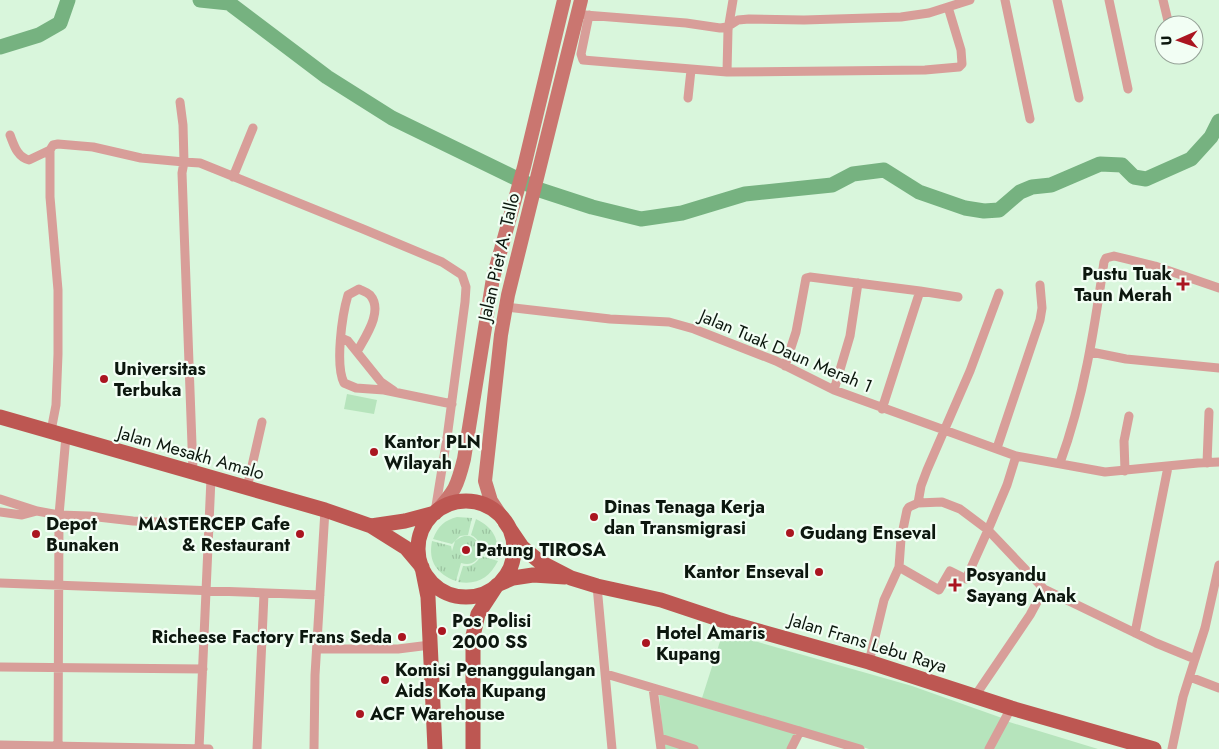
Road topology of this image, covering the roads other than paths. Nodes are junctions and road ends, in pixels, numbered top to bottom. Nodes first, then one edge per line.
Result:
1 (564, 0) edge
2 (580, 0) edge
3 (733, 0) edge
4 (970, 0) edge
5 (1005, 0) edge
6 (1057, 0) edge
7 (1109, 0) edge
8 (1163, 0) edge
9 (948, 7) junction
10 (583, 15) junction
11 (1167, 15) edge
12 (730, 25) junction
13 (691, 70) junction
14 (727, 72) junction
15 (551, 87) junction
16 (1128, 89) dead end
17 (688, 98) dead end
18 (1080, 98) dead end
19 (180, 102) dead end
20 (1030, 120) dead end
21 (253, 128) dead end
22 (10, 135) dead end
23 (50, 150) junction
24 (184, 162) junction
25 (233, 177) junction
26 (858, 283) junction
27 (1040, 285) dead end
28 (1219, 288) edge
29 (920, 291) junction
30 (999, 293) dead end
31 (958, 297) dead end
32 (506, 307) junction
33 (342, 338) junction
34 (357, 352) junction
35 (1091, 352) junction
36 (784, 366) junction
37 (1219, 368) edge
38 (834, 390) junction
39 (396, 392) junction
40 (452, 404) junction
41 (882, 409) junction
42 (1209, 412) dead end
43 (1129, 416) dead end
44 (0, 417) edge
45 (262, 422) dead end
46 (944, 430) junction
47 (51, 431) junction
48 (66, 436) junction
49 (997, 448) junction
50 (1016, 456) junction
51 (1219, 462) edge
52 (1060, 463) junction
53 (1207, 463) junction
54 (1168, 467) junction
55 (1126, 471) junction
56 (193, 472) junction
57 (211, 478) junction
58 (247, 488) junction
59 (0, 499) edge
60 (918, 503) junction
61 (325, 510) junction
62 (37, 511) junction
63 (0, 512) edge
64 (435, 513) junction
65 (59, 515) junction
66 (505, 522) junction
67 (209, 524) junction
68 (371, 526) junction
69 (988, 530) junction
70 (1219, 565) edge
71 (422, 567) junction
72 (898, 567) junction
73 (572, 578) junction
74 (0, 582) edge
75 (58, 585) junction
76 (497, 585) junction
77 (597, 586) junction
78 (1044, 589) junction
79 (205, 592) junction
80 (264, 594) junction
81 (320, 595) junction
82 (1215, 595) edge
83 (1135, 633) junction
84 (430, 645) junction
85 (317, 649) junction
86 (1194, 659) junction
87 (870, 662) junction
88 (58, 666) junction
89 (0, 667) edge
90 (203, 669) junction
91 (606, 674) junction
92 (1190, 677) junction
93 (653, 688) junction
94 (1219, 688) edge
95 (975, 696) junction
96 (1011, 708) junction
97 (800, 731) junction
98 (660, 738) junction
99 (0, 745) edge
100 (58, 748) edge
101 (127, 748) edge
102 (199, 749) edge
103 (209, 749) edge
104 (257, 749) edge
105 (314, 749) edge
106 (435, 749) edge
107 (473, 749) edge
108 (612, 749) edge
109 (661, 749) edge
110 (694, 749) edge
111 (791, 749) edge
112 (860, 749) edge
113 (990, 749) edge
114 (1154, 749) edge
115 (1172, 749) edge

1 - 15 main road, Jalan Piet A. Tallo
2 - 10 main road, Jalan Piet A. Tallo
3 - 12 street
4 - 9 street
5 - 20 street
6 - 18 street
7 - 16 street
8 - 11 street
9 - 12 street
9 - 14 street
10 - 12 street
10 - 13 street
10 - 15 main road, Jalan Piet A. Tallo
12 - 14 street
13 - 14 street
13 - 17 street
15 - 32 main road, Jalan Piet A. Tallo
15 - 64 main road, Jalan Piet A. Tallo
19 - 24 street
21 - 25 street
22 - 23 street
23 - 24 street
23 - 47 street
24 - 25 street
24 - 56 street
25 - 40 street
26 - 29 street
26 - 36 street
26 - 38 street
27 - 49 street
28 - 35 street
29 - 31 street
29 - 41 street
30 - 46 street
32 - 36 street, Jalan Tuak Daun Merah 1
32 - 66 main road, Jalan Piet A. Tallo
33 - 34 street
33 - 34 street
33 - 39 street
34 - 39 street
35 - 37 street
35 - 52 street
36 - 38 street, Jalan Tuak Daun Merah 1
38 - 41 street, Jalan Tuak Daun Merah 1
39 - 40 street
40 - 64 street
41 - 46 street, Jalan Tuak Daun Merah 1
42 - 53 street
43 - 55 street
44 - 47 main road, Jalan Mesakh Amalo
45 - 58 street
46 - 49 street, Jalan Tuak Daun Merah 1
46 - 60 street
47 - 48 main road, Jalan Mesakh Amalo
48 - 56 main road, Jalan Mesakh Amalo
48 - 65 street
49 - 50 street, Jalan Tuak Daun Merah 1
50 - 52 street, Jalan Tuak Daun Merah 1
50 - 69 street
51 - 53 street, Jalan Tuak Daun Merah 1
52 - 55 street, Jalan Tuak Daun Merah 1
53 - 54 street, Jalan Tuak Daun Merah 1
54 - 55 street, Jalan Tuak Daun Merah 1
54 - 83 street
56 - 57 main road, Jalan Mesakh Amalo
57 - 58 main road, Jalan Mesakh Amalo
57 - 67 street
58 - 61 main road, Jalan Mesakh Amalo
59 - 62 street
60 - 69 street
60 - 72 street
61 - 68 main road, Jalan Mesakh Amalo
61 - 81 street
62 - 63 street
62 - 65 street
64 - 66 main road
64 - 68 main road, Jalan Mesakh Amalo
64 - 71 main road
65 - 67 street
65 - 75 street
66 - 73 main road, Jalan Frans Lebu Raya
66 - 76 main road
67 - 79 street
68 - 71 main road, Jalan Mesakh Amalo
69 - 72 street
69 - 78 street
70 - 82 street
71 - 76 main road
71 - 84 main road
72 - 87 street
73 - 76 main road, Jalan Frans Lebu Raya
73 - 77 main road, Jalan Frans Lebu Raya
74 - 75 street
75 - 79 street
75 - 88 street
76 - 107 main road
77 - 87 main road, Jalan Frans Lebu Raya
77 - 91 street
78 - 83 street
78 - 95 street
79 - 80 street
79 - 90 street
80 - 81 street
80 - 104 street
81 - 85 street
82 - 86 street
83 - 86 street
84 - 85 street
84 - 106 main road
85 - 105 street
86 - 92 street
87 - 95 main road, Jalan Frans Lebu Raya
88 - 89 street
88 - 90 street
88 - 100 street
90 - 102 street
91 - 93 street
91 - 108 street
92 - 94 street
92 - 115 street
93 - 97 street
93 - 98 street
95 - 96 main road, Jalan Frans Lebu Raya
96 - 113 street
96 - 114 main road, Jalan Frans Lebu Raya
97 - 111 street
97 - 112 street
98 - 109 street
98 - 110 street
99 - 100 street
100 - 101 street
101 - 102 street
102 - 103 street

